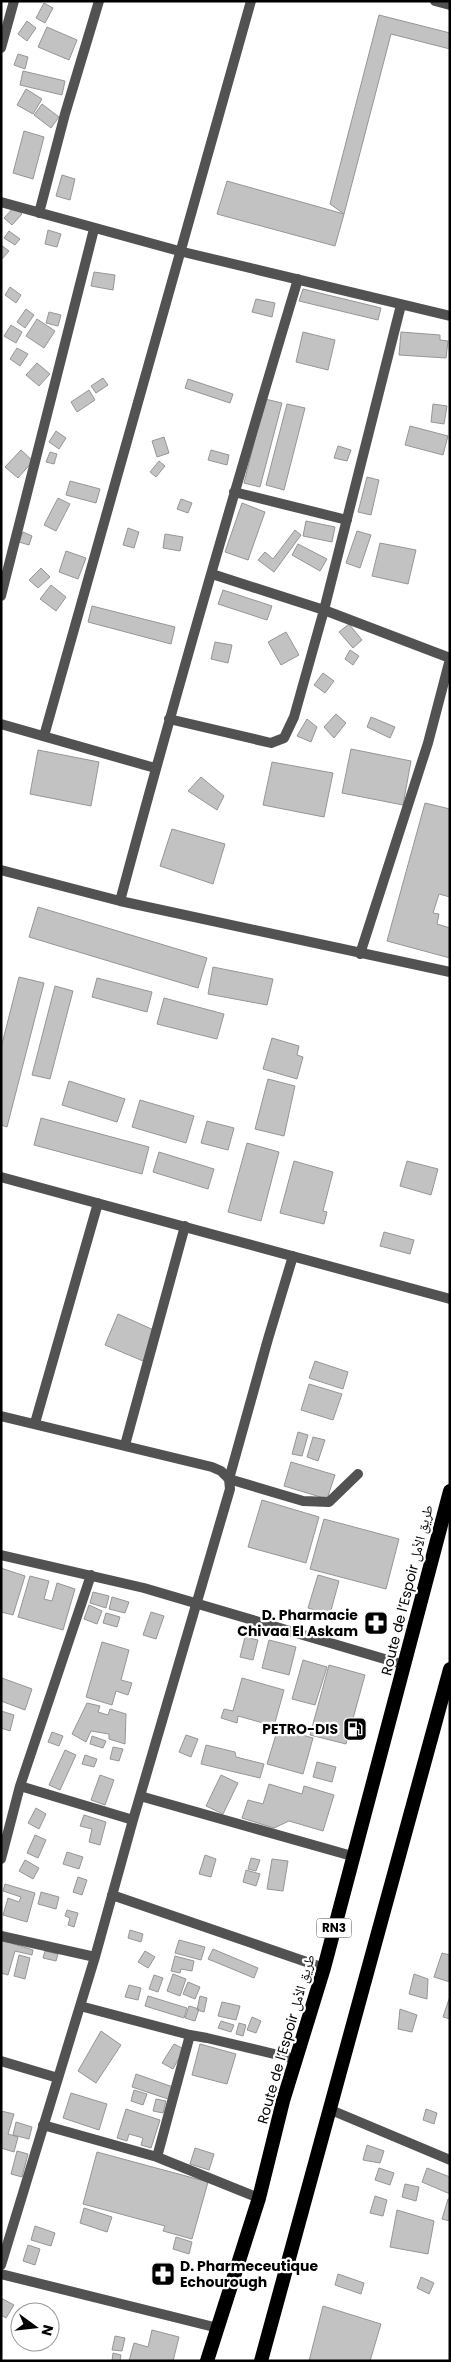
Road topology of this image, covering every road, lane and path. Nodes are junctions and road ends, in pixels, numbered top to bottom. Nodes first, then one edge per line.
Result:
1 (14, 1) edge
2 (99, 1) edge
3 (250, 1) edge
4 (435, 1) edge
5 (450, 5) edge
6 (1, 48) edge
7 (1, 202) edge
8 (39, 213) junction
9 (94, 228) junction
10 (180, 251) junction
11 (298, 279) junction
12 (402, 305) junction
13 (450, 316) edge
14 (234, 492) junction
15 (347, 520) junction
16 (212, 574) junction
17 (1, 596) edge
18 (324, 610) junction
19 (450, 659) edge
20 (169, 719) junction
21 (1, 724) edge
22 (44, 736) junction
23 (155, 768) junction
24 (2, 871) edge
25 (120, 900) junction
26 (360, 954) junction
27 (450, 972) edge
28 (1, 1177) edge
29 (98, 1203) junction
30 (185, 1226) junction
31 (294, 1256) junction
32 (450, 1299) edge
33 (1, 1416) edge
34 (35, 1423) junction
35 (125, 1445) junction
36 (358, 1474) dead end
37 (229, 1479) junction
38 (450, 1491) edge
39 (1, 1555) edge
40 (91, 1575) junction
41 (198, 1602) junction
42 (405, 1665) junction
43 (449, 1676) edge
44 (20, 1786) junction
45 (140, 1796) junction
46 (133, 1820) junction
47 (352, 1856) junction
48 (1, 1859) edge
49 (112, 1894) junction
50 (1, 1936) edge
51 (95, 1957) junction
52 (324, 1968) junction
53 (80, 2006) junction
54 (190, 2035) junction
55 (295, 2059) junction
56 (1, 2061) edge
57 (58, 2078) junction
58 (330, 2110) junction
59 (44, 2125) junction
60 (157, 2157) junction
61 (450, 2160) edge
62 (259, 2198) junction
63 (1, 2265) edge
64 (1, 2274) edge
65 (218, 2328) junction
66 (206, 2361) edge
67 (261, 2361) edge

1 - 6 street
2 - 8 street
3 - 10 street
4 - 5 street
7 - 8 street
8 - 9 street
9 - 10 street
9 - 17 street
10 - 11 street
10 - 22 street
11 - 12 street
11 - 14 street
12 - 13 street
12 - 15 street
14 - 15 street
14 - 16 street
15 - 18 street
16 - 18 street
16 - 20 street
18 - 19 street
18 - 20 street
19 - 26 street
20 - 23 street
21 - 22 street
22 - 23 street
23 - 25 street
24 - 25 street
25 - 26 street
26 - 27 street
28 - 29 street
29 - 30 street
29 - 34 street
30 - 31 street
30 - 35 street
31 - 32 street
31 - 37 street
33 - 34 street
34 - 35 street
35 - 37 street
36 - 37 street
37 - 41 street
38 - 42 highway, Route de l’Espoir طريق الأمل / RN3
39 - 40 street
40 - 41 street
40 - 44 street
41 - 42 street
41 - 45 street
42 - 47 highway, Route de l’Espoir طريق الأمل / RN3
43 - 58 highway
44 - 46 street
44 - 48 street
45 - 46 street
45 - 47 street
46 - 49 street
47 - 52 highway, Route de l’Espoir طريق الأمل / RN3
49 - 51 street
49 - 52 street
50 - 51 street
51 - 53 street
52 - 55 highway, Route de l’Espoir طريق الأمل / RN3
53 - 54 street
53 - 57 street
54 - 55 street
54 - 60 street
55 - 62 highway, Route de l’Espoir طريق الأمل / RN3
56 - 57 street
57 - 59 street
58 - 61 street
58 - 67 highway
59 - 60 street
59 - 63 street
60 - 62 street
62 - 65 highway, Route de l’Espoir طريق الأمل / RN3
64 - 65 street
65 - 66 highway, Route de l’Espoir طريق الأمل / RN3

